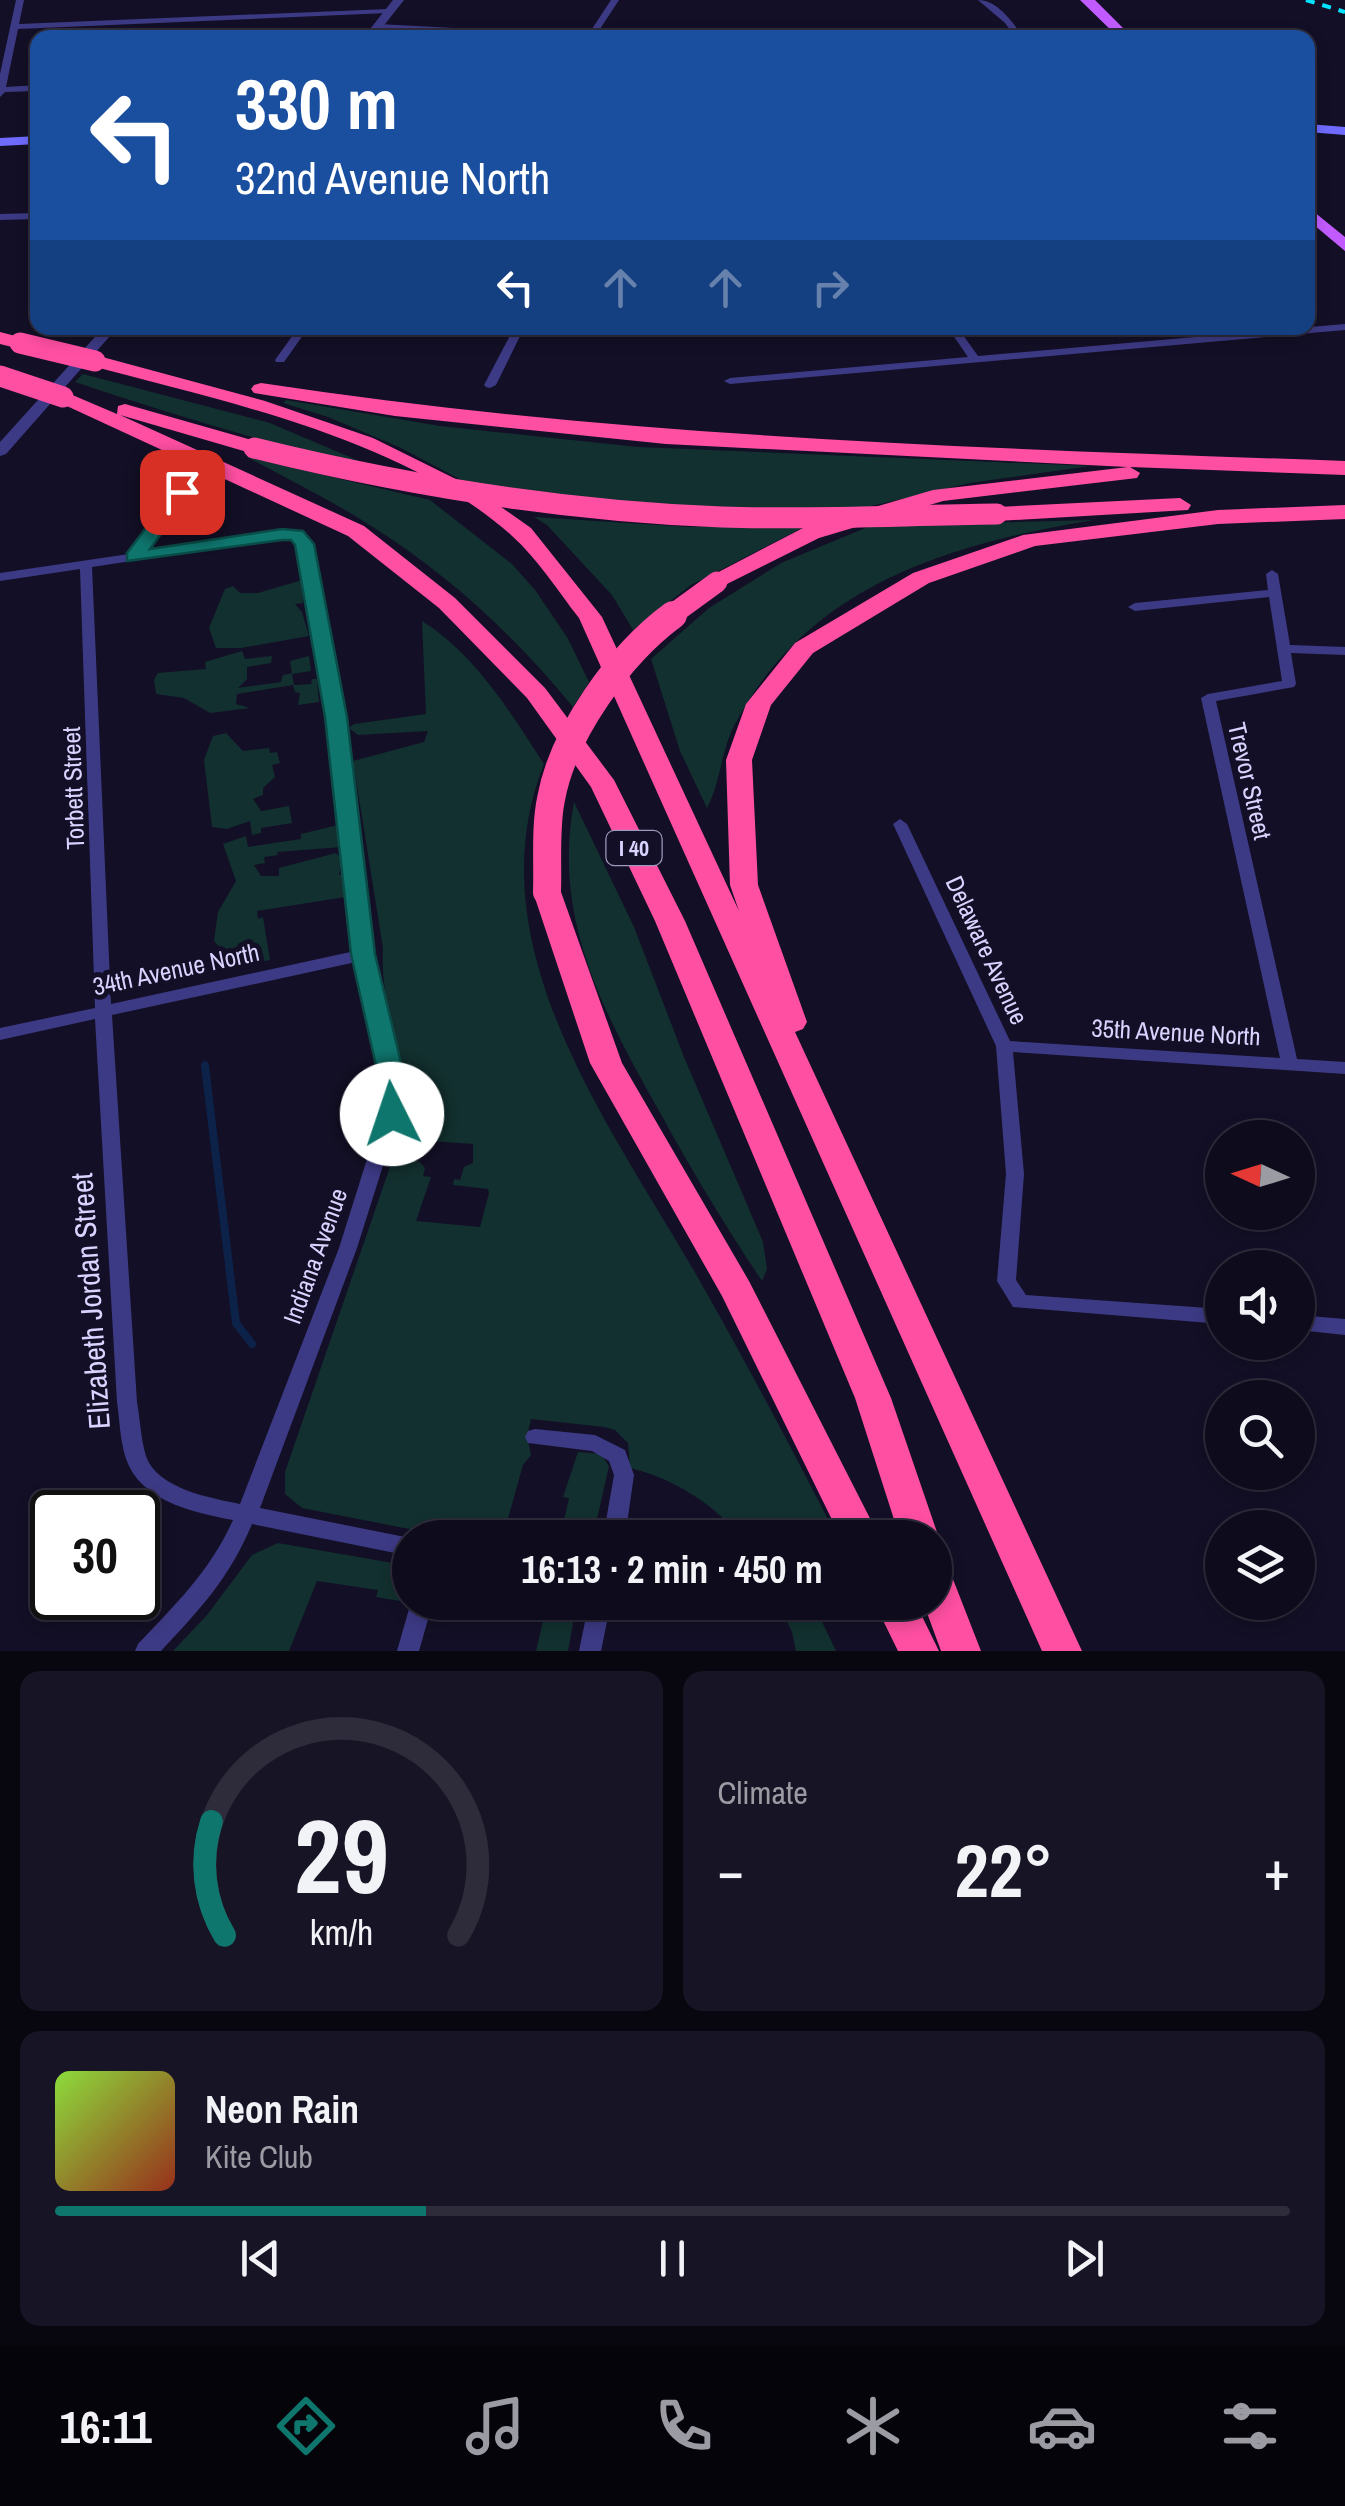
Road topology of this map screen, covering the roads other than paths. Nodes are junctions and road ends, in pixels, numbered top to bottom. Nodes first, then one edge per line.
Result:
1 (20, 0) edge
2 (399, 0) edge
3 (615, 0) edge
4 (982, 0) edge
5 (1087, 0) edge
6 (388, 11) junction
7 (378, 26) junction
8 (16, 27) junction
9 (375, 30) edge
10 (455, 30) edge
11 (595, 30) edge
12 (1014, 30) edge
13 (1119, 30) edge
14 (5, 62) edge
15 (30, 89) edge
16 (0, 91) edge
17 (1315, 129) edge
18 (1345, 131) edge
19 (30, 140) edge
20 (0, 142) edge
21 (30, 216) edge
22 (0, 217) edge
23 (1315, 218) edge
24 (1345, 246) edge
25 (1345, 327) edge
26 (1315, 330) edge
27 (104, 335) edge
28 (299, 335) edge
29 (516, 335) edge
30 (958, 335) edge
31 (1194, 335) edge
32 (1255, 335) edge
33 (10, 340) edge
34 (1198, 340) junction
35 (280, 360) dead end
36 (95, 361) junction
37 (976, 361) junction
38 (0, 376) edge
39 (730, 381) dead end
40 (490, 385) dead end
41 (64, 397) junction
42 (2, 446) edge
43 (1345, 470) edge
44 (182, 492) dead end
45 (1345, 504) edge
46 (1345, 512) edge
47 (134, 557) junction
48 (86, 565) junction
49 (1272, 574) dead end
50 (0, 578) edge
51 (1273, 593) junction
52 (1135, 608) dead end
53 (1286, 649) junction
54 (1345, 651) edge
55 (900, 824) dead end
56 (363, 954) junction
57 (105, 1008) junction
58 (0, 1034) edge
59 (1004, 1046) junction
60 (1290, 1064) junction
61 (1345, 1068) edge
62 (850, 1188) junction
63 (1205, 1317) edge
64 (1315, 1324) edge
65 (1345, 1327) edge
66 (535, 1437) dead end
67 (246, 1514) junction
68 (617, 1520) edge
69 (852, 1520) edge
70 (914, 1520) edge
71 (392, 1542) edge
72 (417, 1620) edge
73 (596, 1620) edge
74 (903, 1620) edge
75 (949, 1620) edge
76 (146, 1651) edge
77 (408, 1651) edge
78 (590, 1651) edge
79 (919, 1651) edge
80 (961, 1651) edge
81 (1062, 1651) edge

1 - 8 street
2 - 6 street
3 - 11 street
4 - 12 street
5 - 13 main road
6 - 7 street
6 - 8 street
7 - 9 street
7 - 10 street
8 - 14 street
14 - 16 street
15 - 16 street
17 - 18 main road
19 - 20 main road
21 - 22 street
23 - 24 main road
25 - 26 street
27 - 42 street
28 - 35 street
29 - 40 street
30 - 37 street
31 - 34 street
32 - 34 street
33 - 36 highway, I 40, bridge
34 - 37 street
36 - 43 highway
36 - 62 highway, I 40
37 - 39 street
38 - 41 highway, I 40, bridge
41 - 45 highway, bridge
41 - 70 highway, I 40
43 - 69 highway, bridge
44 - 47 street
46 - 62 highway
47 - 48 street
47 - 56 street, Indiana Avenue
48 - 50 street
48 - 57 street, Torbett Street
49 - 51 street
51 - 52 street
51 - 53 street
53 - 54 street
53 - 60 street, Trevor Street
55 - 59 street, Delaware Avenue
56 - 57 street, 34th Avenue North
56 - 67 street, Indiana Avenue
57 - 58 street, 34th Avenue North
57 - 67 street, Elizabeth Jordan Street
59 - 60 street, 35th Avenue North
59 - 63 street, Delaware Avenue
60 - 61 street, 35th Avenue North
62 - 81 highway, I 40
64 - 65 street
66 - 68 street
67 - 71 street, Elizabeth Jordan Street
67 - 76 street, Indiana Avenue
72 - 77 street
73 - 78 street
74 - 79 highway
75 - 80 highway

